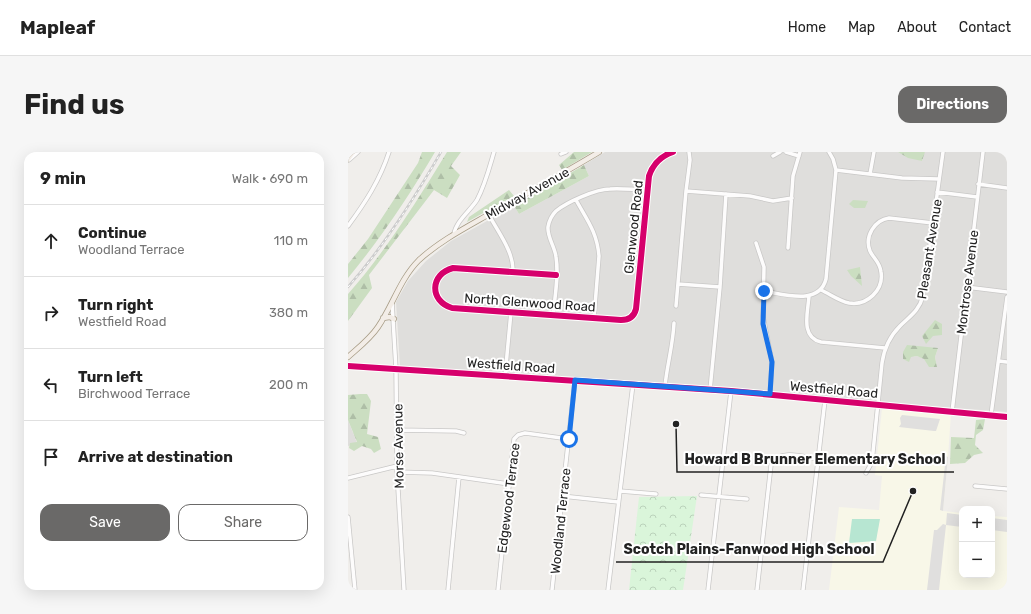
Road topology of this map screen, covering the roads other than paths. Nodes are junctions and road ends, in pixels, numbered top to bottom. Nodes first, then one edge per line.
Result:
1 (353, 152) edge
2 (358, 152) edge
3 (389, 152) edge
4 (494, 152) edge
5 (566, 152) edge
6 (599, 152) edge
7 (673, 152) edge
8 (689, 152) edge
9 (780, 152) edge
10 (786, 152) edge
11 (829, 152) edge
12 (874, 152) edge
13 (943, 152) edge
14 (983, 152) edge
15 (561, 154) dead end
16 (800, 154) edge
17 (773, 156) dead end
18 (348, 160) edge
19 (836, 170) junction
20 (870, 174) junction
21 (939, 179) junction
22 (978, 184) junction
23 (1007, 188) edge
24 (647, 190) junction
25 (686, 191) junction
26 (937, 192) junction
27 (726, 194) junction
28 (976, 197) junction
29 (792, 198) junction
30 (576, 200) junction
31 (489, 215) junction
32 (933, 223) junction
33 (348, 226) edge
34 (454, 234) junction
35 (756, 243) dead end
36 (788, 248) dead end
37 (513, 272) junction
38 (556, 275) junction
39 (678, 284) junction
40 (720, 287) junction
41 (966, 287) junction
42 (821, 290) junction
43 (764, 291) junction
44 (1007, 292) edge
45 (809, 296) junction
46 (1007, 297) edge
47 (392, 301) junction
48 (676, 306) dead end
49 (511, 312) junction
50 (553, 315) junction
51 (633, 316) joint
52 (383, 318) junction
53 (594, 318) junction
54 (394, 319) junction
55 (674, 323) dead end
56 (886, 348) junction
57 (348, 357) edge
58 (999, 361) junction
59 (1007, 362) edge
60 (348, 366) edge
61 (396, 369) junction
62 (505, 376) junction
63 (575, 380) junction
64 (633, 384) junction
65 (665, 386) junction
66 (710, 390) junction
67 (731, 391) junction
68 (770, 394) junction
69 (825, 400) junction
70 (878, 405) junction
71 (952, 412) junction
72 (991, 415) junction
73 (1007, 417) edge
74 (397, 430) junction
75 (464, 433) dead end
76 (569, 439) junction
77 (818, 459) junction
78 (397, 466) junction
79 (397, 472) junction
80 (866, 473) dead end
81 (459, 477) junction
82 (348, 478) edge
83 (509, 484) junction
84 (975, 486) dead end
85 (1007, 489) edge
86 (620, 491) junction
87 (656, 494) dead end
88 (701, 495) dead end
89 (562, 496) junction
90 (718, 498) junction
91 (747, 499) dead end
92 (618, 502) junction
93 (348, 517) edge
94 (355, 590) edge
95 (404, 590) edge
96 (448, 590) edge
97 (498, 590) edge
98 (552, 590) edge
99 (608, 590) edge
100 (708, 590) edge
101 (757, 590) edge
102 (803, 590) edge

1 - 18 main road
2 - 18 street
3 - 33 street
4 - 34 street
5 - 15 street
6 - 31 main road, Midway Avenue
7 - 24 street, Glenwood Road
8 - 25 street
9 - 17 street
10 - 16 street
11 - 19 street
12 - 20 street
13 - 21 street, Pleasant Avenue
14 - 22 street, Montrose Avenue
16 - 29 street
19 - 20 street
19 - 42 street
20 - 21 street
21 - 26 street, Pleasant Avenue
22 - 23 street
22 - 28 street, Montrose Avenue
24 - 30 street
24 - 51 street, Glenwood Road
25 - 27 street
25 - 39 street
26 - 28 street
26 - 32 street, Pleasant Avenue
27 - 29 street
27 - 40 street
28 - 41 street, Montrose Avenue
29 - 36 street
30 - 38 street
30 - 53 street
31 - 34 main road, Midway Avenue
31 - 37 street
32 - 42 street
32 - 56 street, Pleasant Avenue
34 - 47 main road, Midway Avenue
35 - 43 street
37 - 38 street
37 - 49 street, North Glenwood Road
38 - 50 street
39 - 40 street
39 - 48 street
40 - 66 street
41 - 44 street
41 - 71 street, Montrose Avenue
42 - 45 street
43 - 45 street
43 - 68 street
45 - 56 street
46 - 58 street
47 - 52 main road, Midway Avenue
47 - 54 street, Morse Avenue
49 - 50 street, North Glenwood Road
49 - 62 street
50 - 53 street, North Glenwood Road
51 - 53 street, North Glenwood Road
52 - 54 main road
52 - 57 main road, Midway Avenue
54 - 61 street, Morse Avenue
55 - 65 street
56 - 70 street, Pleasant Avenue
58 - 59 street
58 - 72 street
60 - 61 street, Westfield Road
61 - 62 street, Westfield Road
61 - 74 street, Morse Avenue
62 - 63 street, Westfield Road
63 - 64 street, Westfield Road
63 - 76 street, Woodland Terrace
64 - 65 street, Westfield Road
64 - 86 street
65 - 66 street, Westfield Road
66 - 67 street, Westfield Road
67 - 68 street, Westfield Road
67 - 90 street
68 - 69 street, Westfield Road
69 - 70 street, Westfield Road
69 - 77 street
70 - 71 street, Westfield Road
70 - 80 street, Pleasant Avenue
71 - 72 street, Westfield Road
72 - 73 street, Westfield Road
74 - 75 street
74 - 78 street, Morse Avenue
76 - 83 street, Edgewood Terrace
76 - 89 street, Woodland Terrace
77 - 101 street
77 - 102 street
78 - 79 street, Morse Avenue
78 - 82 street
79 - 81 street
79 - 95 street, Morse Avenue
81 - 83 street
81 - 96 street
83 - 97 street, Edgewood Terrace
84 - 85 street
86 - 87 street
86 - 92 street
88 - 90 street
89 - 92 street
89 - 98 street, Woodland Terrace
90 - 91 street
90 - 100 street
92 - 99 street
93 - 94 street

